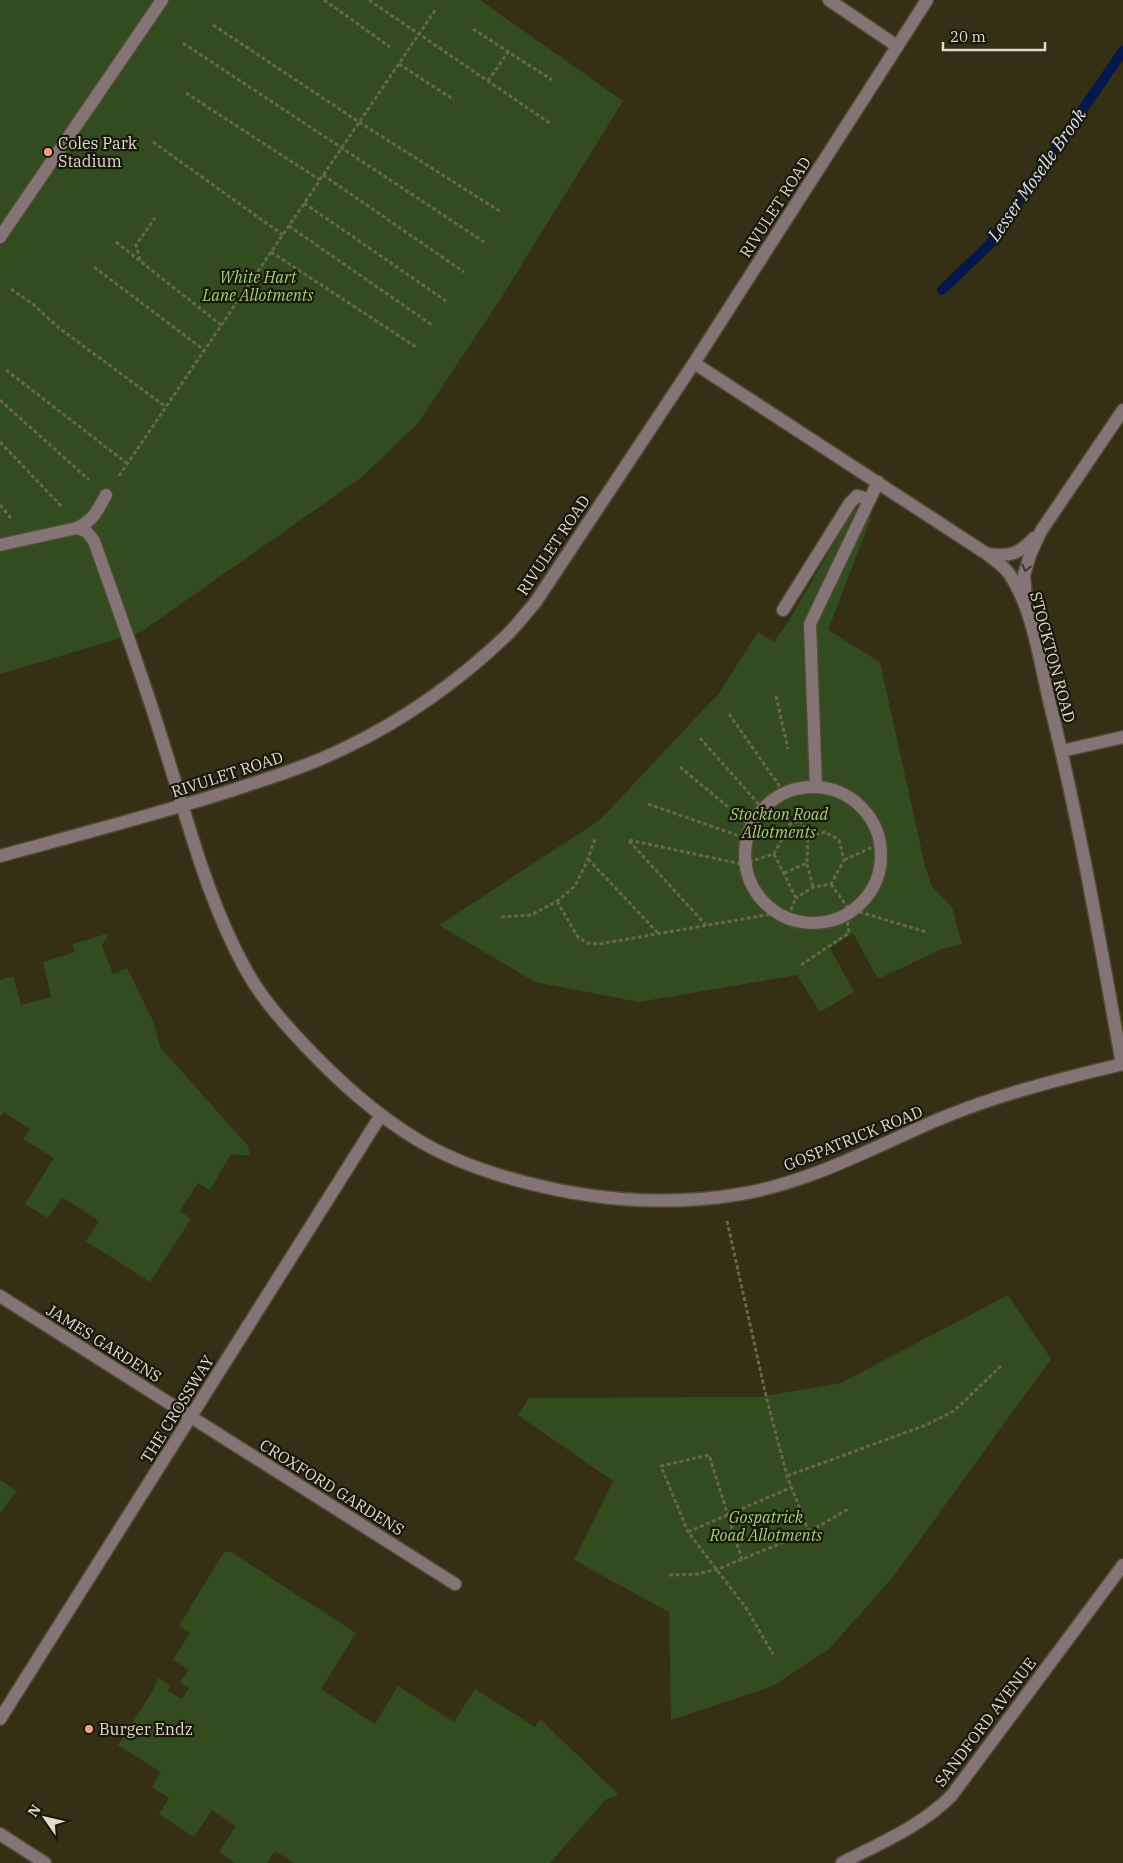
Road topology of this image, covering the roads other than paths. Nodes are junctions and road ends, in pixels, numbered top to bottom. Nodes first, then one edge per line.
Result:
1 (162, 0) edge
2 (829, 0) edge
3 (927, 0) edge
4 (898, 46) junction
5 (0, 236) edge
6 (694, 364) junction
7 (1123, 410) edge
8 (878, 482) junction
9 (106, 495) road end
10 (869, 499) junction
11 (97, 511) junction
12 (77, 528) junction
13 (1041, 531) junction
14 (94, 541) junction
15 (0, 545) edge
16 (987, 554) junction
17 (1026, 607) junction
18 (783, 610) dead end
19 (1123, 738) edge
20 (1062, 751) junction
21 (816, 787) junction
22 (183, 806) junction
23 (0, 856) edge
24 (1122, 1064) edge
25 (381, 1115) junction
26 (0, 1296) edge
27 (191, 1417) junction
28 (1123, 1565) edge
29 (456, 1584) dead end
30 (0, 1720) edge
31 (0, 1834) edge
32 (45, 1863) edge
33 (842, 1863) edge

1 - 5 street
2 - 4 street
3 - 4 street, RIVULET ROAD
4 - 6 street, RIVULET ROAD
6 - 8 street, STOCKTON ROAD
6 - 22 street, RIVULET ROAD
7 - 13 street
8 - 10 street
8 - 16 street, STOCKTON ROAD
9 - 11 street
10 - 18 street
10 - 21 street
11 - 12 street
11 - 14 street
12 - 14 street
12 - 15 street
13 - 16 street
13 -> 17 street
14 - 22 street, GOSPATRICK ROAD
16 - 17 street, STOCKTON ROAD
17 - 20 street, STOCKTON ROAD
19 - 20 street
20 - 24 street, STOCKTON ROAD
21 - 21 street
22 - 23 street, RIVULET ROAD
22 - 25 street, GOSPATRICK ROAD
24 - 25 street, GOSPATRICK ROAD
25 - 27 street, THE CROSSWAY
26 - 27 street, JAMES GARDENS
27 - 29 street, CROXFORD GARDENS
27 - 30 street, THE CROSSWAY
28 - 33 street, SANDFORD AVENUE
31 - 32 street

